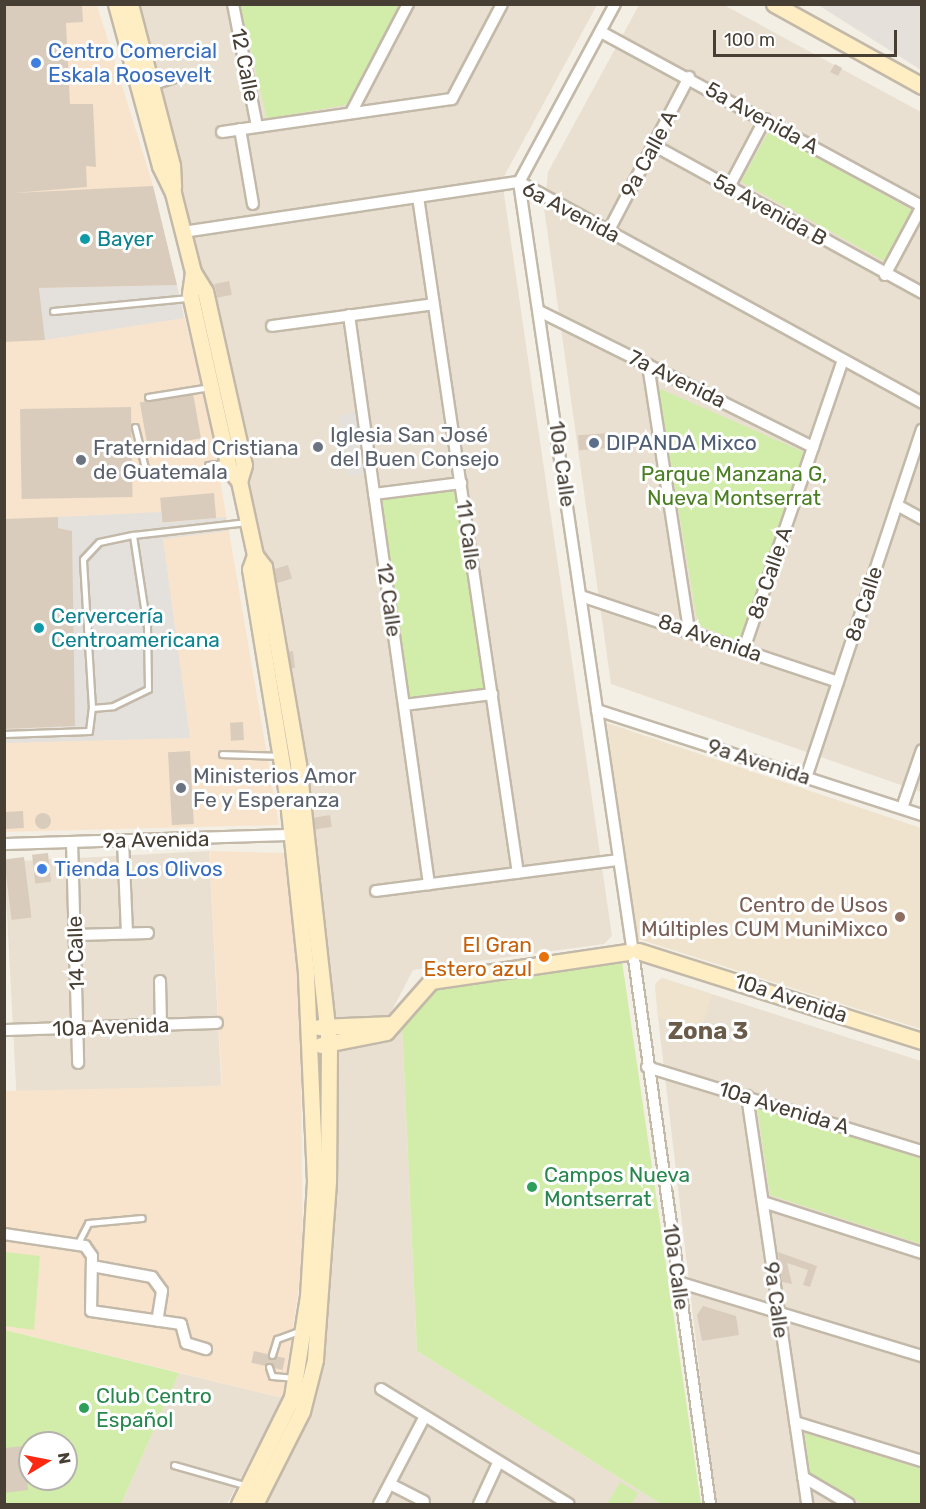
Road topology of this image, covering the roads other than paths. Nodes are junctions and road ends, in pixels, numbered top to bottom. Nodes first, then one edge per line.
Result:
1 (116, 4) edge
2 (130, 4) edge
3 (233, 4) edge
4 (408, 4) edge
5 (502, 4) edge
6 (615, 4) edge
7 (781, 6) edge
8 (601, 32) junction
9 (191, 74) dead end
10 (689, 77) junction
11 (152, 86) junction
12 (921, 86) edge
13 (352, 111) junction
14 (765, 119) junction
15 (257, 126) junction
16 (240, 129) junction
17 (222, 132) dead end
18 (655, 146) junction
19 (519, 182) junction
20 (729, 187) junction
21 (173, 193) junction
22 (418, 197) junction
23 (253, 204) dead end
24 (921, 206) edge
25 (183, 232) junction
26 (608, 232) junction
27 (193, 272) junction
28 (885, 274) junction
29 (921, 293) edge
30 (191, 297) junction
31 (434, 304) junction
32 (53, 311) dead end
33 (541, 312) junction
34 (349, 315) junction
35 (272, 326) dead end
36 (843, 360) junction
37 (648, 365) junction
38 (212, 387) junction
39 (148, 397) dead end
40 (921, 403) edge
41 (135, 427) dead end
42 (921, 430) edge
43 (813, 447) junction
44 (228, 463) junction
45 (208, 465) dead end
46 (145, 468) dead end
47 (239, 481) junction
48 (460, 483) junction
49 (375, 494) junction
50 (897, 505) junction
51 (921, 519) edge
52 (248, 522) junction
53 (133, 535) junction
54 (255, 555) junction
55 (581, 596) junction
56 (689, 630) junction
57 (744, 649) junction
58 (838, 682) junction
59 (492, 694) junction
60 (404, 705) junction
61 (92, 708) junction
62 (597, 710) junction
63 (4, 734) edge
64 (921, 750) edge
65 (222, 754) dead end
66 (281, 756) junction
67 (806, 778) junction
68 (902, 808) junction
69 (921, 815) edge
70 (307, 834) junction
71 (291, 836) junction
72 (123, 841) junction
73 (72, 842) junction
74 (4, 844) edge
75 (618, 860) junction
76 (518, 873) junction
77 (429, 884) junction
78 (376, 891) dead end
79 (127, 933) junction
80 (148, 933) dead end
81 (76, 935) junction
82 (634, 953) junction
83 (160, 981) dead end
84 (217, 1023) dead end
85 (393, 1024) junction
86 (161, 1025) junction
87 (311, 1027) junction
88 (328, 1027) junction
89 (78, 1028) junction
90 (4, 1030) edge
91 (921, 1041) edge
92 (329, 1044) junction
93 (312, 1045) junction
94 (78, 1064) dead end
95 (647, 1067) junction
96 (747, 1096) junction
97 (921, 1151) edge
98 (763, 1202) junction
99 (142, 1218) dead end
100 (4, 1234) edge
101 (78, 1243) junction
102 (921, 1253) edge
103 (92, 1266) junction
104 (678, 1282) junction
105 (314, 1308) junction
106 (778, 1312) junction
107 (157, 1321) junction
108 (303, 1329) junction
109 (206, 1349) dead end
110 (272, 1355) dead end
111 (921, 1356) edge
112 (269, 1367) dead end
113 (303, 1379) junction
114 (381, 1389) dead end
115 (424, 1418) junction
116 (795, 1422) junction
117 (921, 1461) edge
118 (498, 1463) junction
119 (174, 1465) dead end
120 (803, 1477) junction
121 (390, 1484) junction
122 (248, 1486) junction
123 (424, 1502) dead end
124 (239, 1504) edge
125 (255, 1504) edge
126 (379, 1504) edge
127 (479, 1504) edge
128 (569, 1504) edge
129 (710, 1504) edge
130 (807, 1504) edge
131 (849, 1504) edge

1 - 21 main road
2 - 11 main road
3 - 15 street, 12 Calle
4 - 13 street
5 - 13 street
6 - 8 street
7 - 12 main road
8 - 10 street, 5a Avenida A
8 - 19 street
9 - 11 lane
10 - 14 street, 5a Avenida A
10 - 18 street, 9a Calle A
11 - 21 main road
13 - 15 street
14 - 20 street
14 - 24 street, 5a Avenida A
15 - 16 street
16 - 17 street
16 - 23 street
18 - 20 street, 5a Avenida B
18 - 26 street, 9a Calle A
19 - 22 street, 6a Avenida
19 - 26 street, 6a Avenida
19 - 33 street, 10a Calle
20 - 28 street, 5a Avenida B
21 - 25 main road
22 - 25 street, 6a Avenida
22 - 31 street, 11 Calle
24 - 28 street
25 - 27 main road
26 - 36 street, 6a Avenida
27 - 30 main road
27 - 47 main road
28 - 29 street, 5a Avenida B
30 - 32 lane
30 - 38 main road
31 - 34 street
31 - 48 street, 11 Calle
33 - 37 street, 7a Avenida
33 - 55 street, 10a Calle
34 - 35 street
34 - 49 street, 12 Calle
36 - 40 street, 6a Avenida
36 - 43 street, 8a Calle A
37 - 43 street, 7a Avenida
37 - 56 street
38 - 39 lane
38 - 44 main road
41 - 46 lane
42 - 50 street, 8a Calle
43 - 57 street, 8a Calle A
44 - 45 lane
44 - 47 main road
47 - 52 main road
48 - 49 street
48 - 59 street, 11 Calle
49 - 60 street, 12 Calle
50 - 51 street
50 - 58 street, 8a Calle
52 - 53 lane
52 - 54 main road
53 - 61 lane
53 - 61 lane
54 - 66 main road
54 - 70 main road
55 - 56 street, 8a Avenida
55 - 62 street, 10a Calle
56 - 57 street, 8a Avenida
57 - 58 street, 8a Avenida
58 - 67 street, 8a Calle
59 - 60 street
59 - 76 street, 11 Calle
60 - 77 street, 12 Calle
61 - 63 lane
62 - 67 street, 9a Avenida
62 - 75 street, 10a Calle
64 - 68 street
65 - 66 lane
66 - 71 main road
67 - 68 street, 9a Avenida
68 - 69 street, 9a Avenida
70 - 71 street, 9a Avenida
70 - 88 main road
71 - 72 street, 9a Avenida
71 - 87 main road
72 - 73 street, 9a Avenida
72 - 79 street
73 - 74 street, 9a Avenida
73 - 81 street, 14 Calle
75 - 76 street
75 - 82 street, 10a Calle
76 - 77 street
77 - 78 street
79 - 80 street
79 - 81 street
81 - 89 street, 14 Calle
82 - 85 main road, 10a Avenida
82 - 91 main road, 10a Avenida
82 - 95 street, 10a Calle
83 - 86 street
84 - 86 street, 10a Avenida
85 - 88 main road
85 - 92 main road, 10a Avenida
86 - 89 street, 10a Avenida
87 - 88 main road
87 - 93 main road
88 - 92 main road
89 - 90 street, 10a Avenida
89 - 94 street, 14 Calle
92 - 93 main road, 10a Avenida
92 - 105 main road
93 - 105 main road
95 - 96 street, 10a Avenida A
95 - 104 street, 10a Calle
96 - 97 street, 10a Avenida A
96 - 98 street, 9a Calle
98 - 102 street
98 - 106 street, 9a Calle
99 - 101 lane
100 - 101 street
101 - 103 street
103 - 107 street
103 - 107 street
104 - 106 street
104 - 129 street, 10a Calle
105 - 108 main road
105 - 113 main road
106 - 111 street
106 - 116 street, 9a Calle
107 - 109 street
108 - 110 lane
108 - 113 main road
112 - 113 lane
113 - 122 main road
113 - 125 main road
114 - 115 street
115 - 118 street
115 - 121 street
116 - 117 street
116 - 120 street, 9a Calle
118 - 127 street
118 - 128 street
119 - 122 lane
120 - 130 street, 9a Calle
120 - 131 street
121 - 123 street
121 - 126 street
122 - 124 main road

